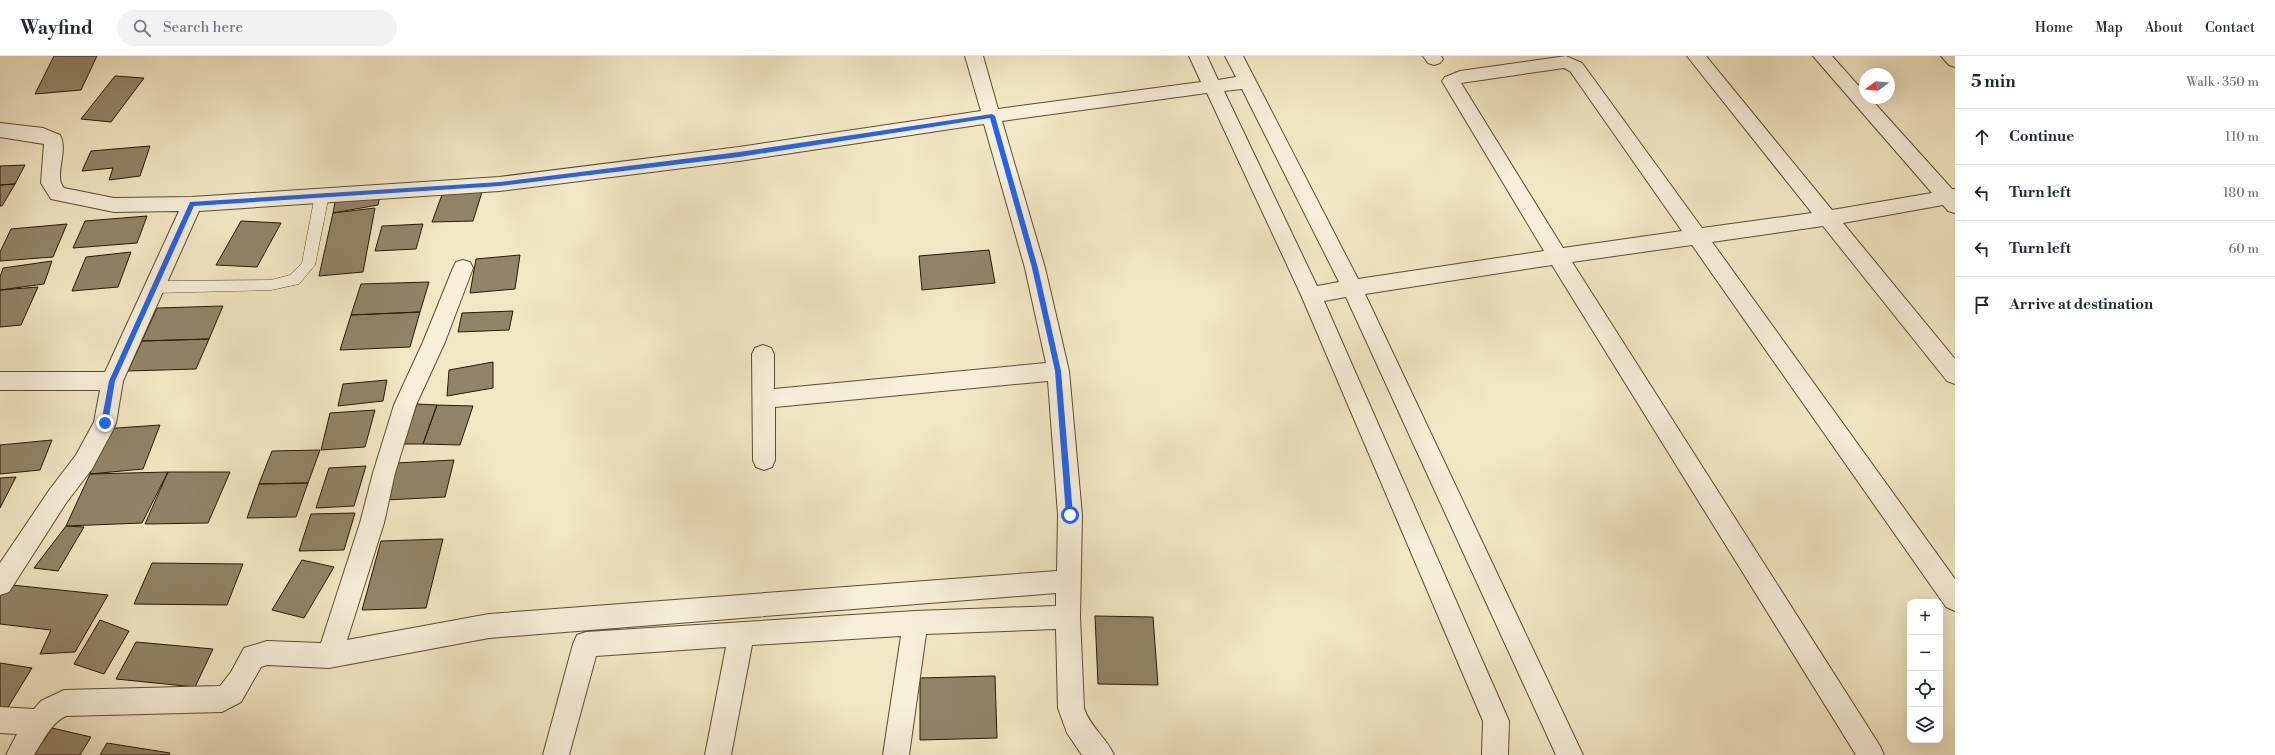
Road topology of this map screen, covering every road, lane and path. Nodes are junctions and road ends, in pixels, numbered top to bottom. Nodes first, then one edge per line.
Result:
1 (974, 56) edge
2 (1198, 56) edge
3 (1234, 56) edge
4 (1696, 56) edge
5 (1822, 56) edge
6 (1950, 56) edge
7 (1955, 61) edge
8 (1246, 82) junction
9 (1212, 87) junction
10 (992, 116) junction
11 (0, 130) edge
12 (322, 195) junction
13 (1953, 200) edge
14 (192, 204) junction
15 (1827, 218) junction
16 (1697, 235) junction
17 (1557, 256) junction
18 (463, 268) dead end
19 (155, 287) junction
20 (1352, 288) junction
21 (1312, 295) junction
22 (763, 354) dead end
23 (1058, 371) junction
24 (1955, 375) edge
25 (0, 381) edge
26 (112, 381) junction
27 (763, 399) junction
28 (764, 460) dead end
29 (1070, 581) junction
30 (0, 584) edge
31 (1955, 599) edge
32 (1068, 617) junction
33 (915, 624) junction
34 (741, 636) junction
35 (329, 656) junction
36 (0, 720) edge
37 (40, 722) junction
38 (1097, 753) edge
39 (19, 755) edge
40 (556, 755) edge
41 (718, 755) edge
42 (896, 755) edge
43 (1495, 755) edge
44 (1570, 755) edge
45 (1871, 755) edge

1 - 10 street
2 - 9 street
3 - 8 street
4 - 15 street
5 - 13 street
6 - 7 street
8 - 9 street
8 - 20 street
9 - 10 street
9 - 21 street
10 - 12 street
10 - 23 street
11 - 14 street
12 - 14 street
12 - 19 lane
13 - 15 street
14 - 19 street
15 - 16 street
15 - 24 street
16 - 17 street
16 - 17 street
16 - 31 street
17 - 20 street
17 - 45 street
18 - 35 street
19 - 26 street
20 - 21 street
20 - 44 street
21 - 43 street
22 - 27 street
23 - 27 street
23 - 29 street
25 - 26 street
26 - 30 street
27 - 28 street
29 - 32 street
29 - 35 street
32 - 33 street
32 - 38 street
33 - 34 street
33 - 42 street
34 - 40 street
34 - 41 street
35 - 37 street
36 - 37 street
37 - 39 street

